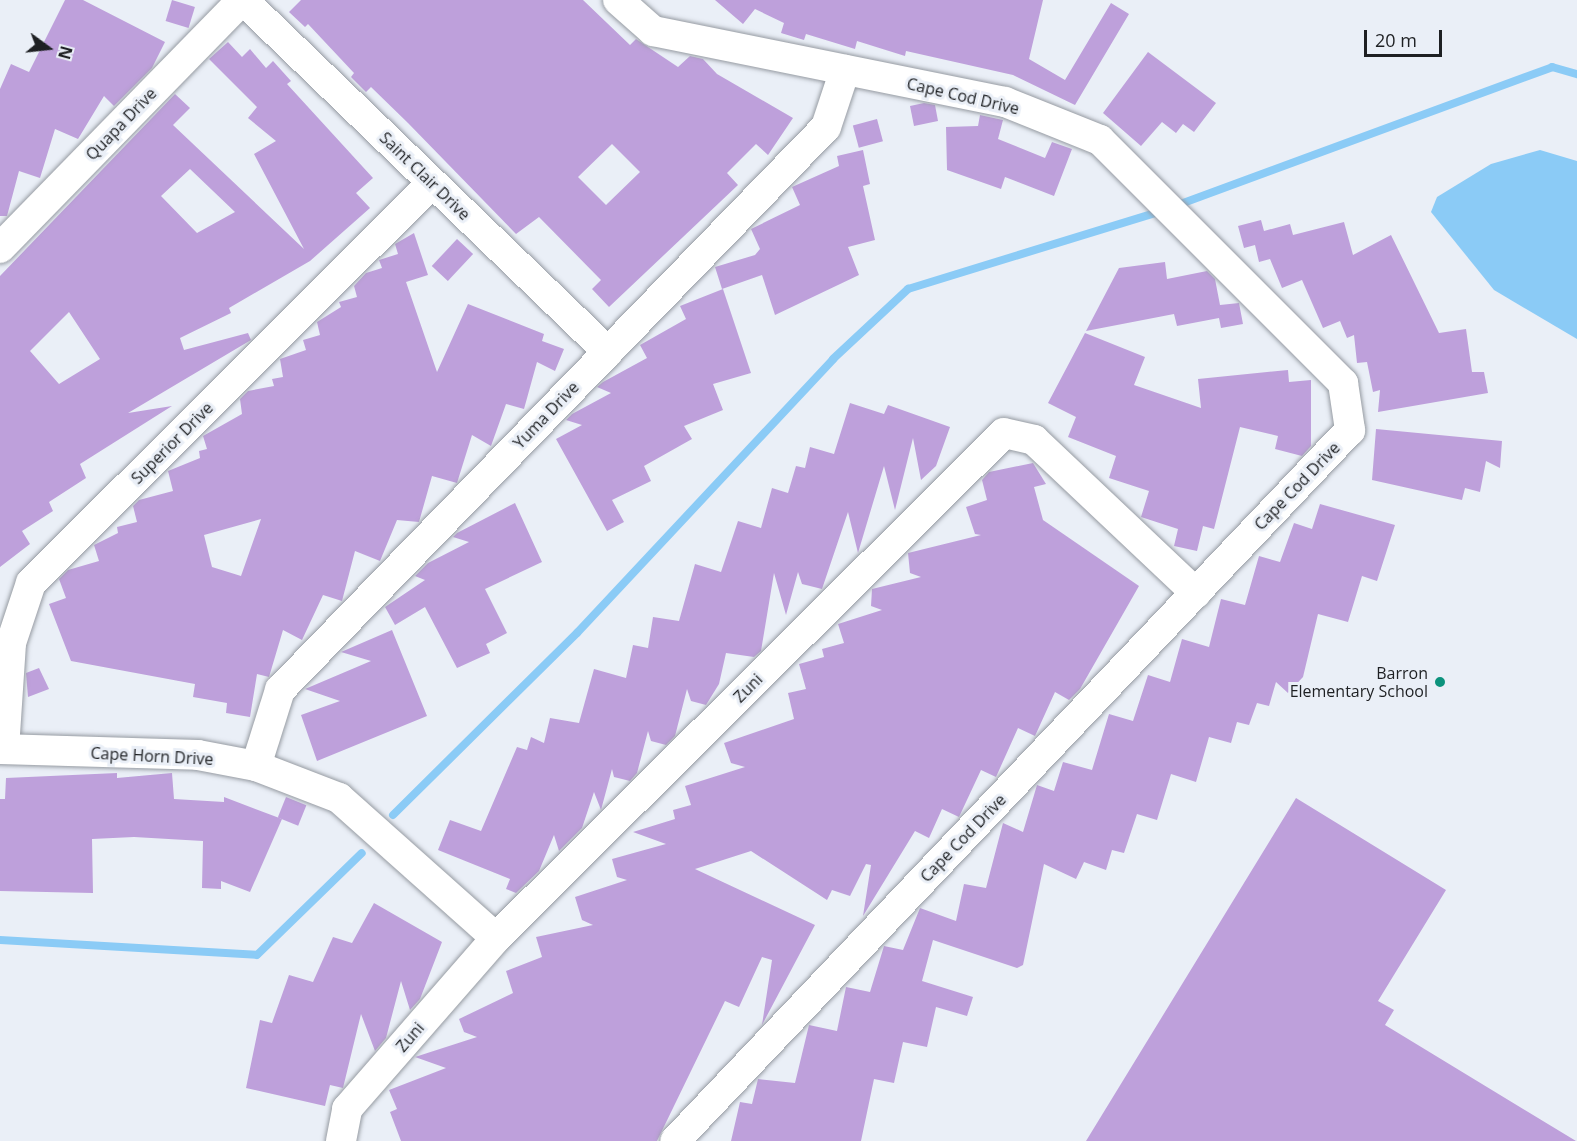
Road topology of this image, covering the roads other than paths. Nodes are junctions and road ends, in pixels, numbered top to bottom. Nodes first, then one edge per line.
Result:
1 (242, 0) edge
2 (618, 0) edge
3 (845, 70) junction
4 (432, 183) junction
5 (0, 248) edge
6 (608, 352) junction
7 (1196, 593) junction
8 (2, 749) edge
9 (256, 766) junction
10 (496, 938) junction
11 (341, 1141) edge
12 (675, 1141) edge

1 - 4 street, Saint Clair Drive
1 - 5 street, Quapa Drive
2 - 3 street, Cape Cod Drive
3 - 6 street, Yuma Drive
3 - 7 street, Cape Cod Drive
4 - 6 street, Saint Clair Drive
4 - 8 street, Superior Drive
6 - 9 street, Yuma Drive
7 - 10 street, Zuni
7 - 12 street, Cape Cod Drive
8 - 9 street, Cape Horn Drive
9 - 10 street, Cape Horn Drive
10 - 11 street, Zuni

